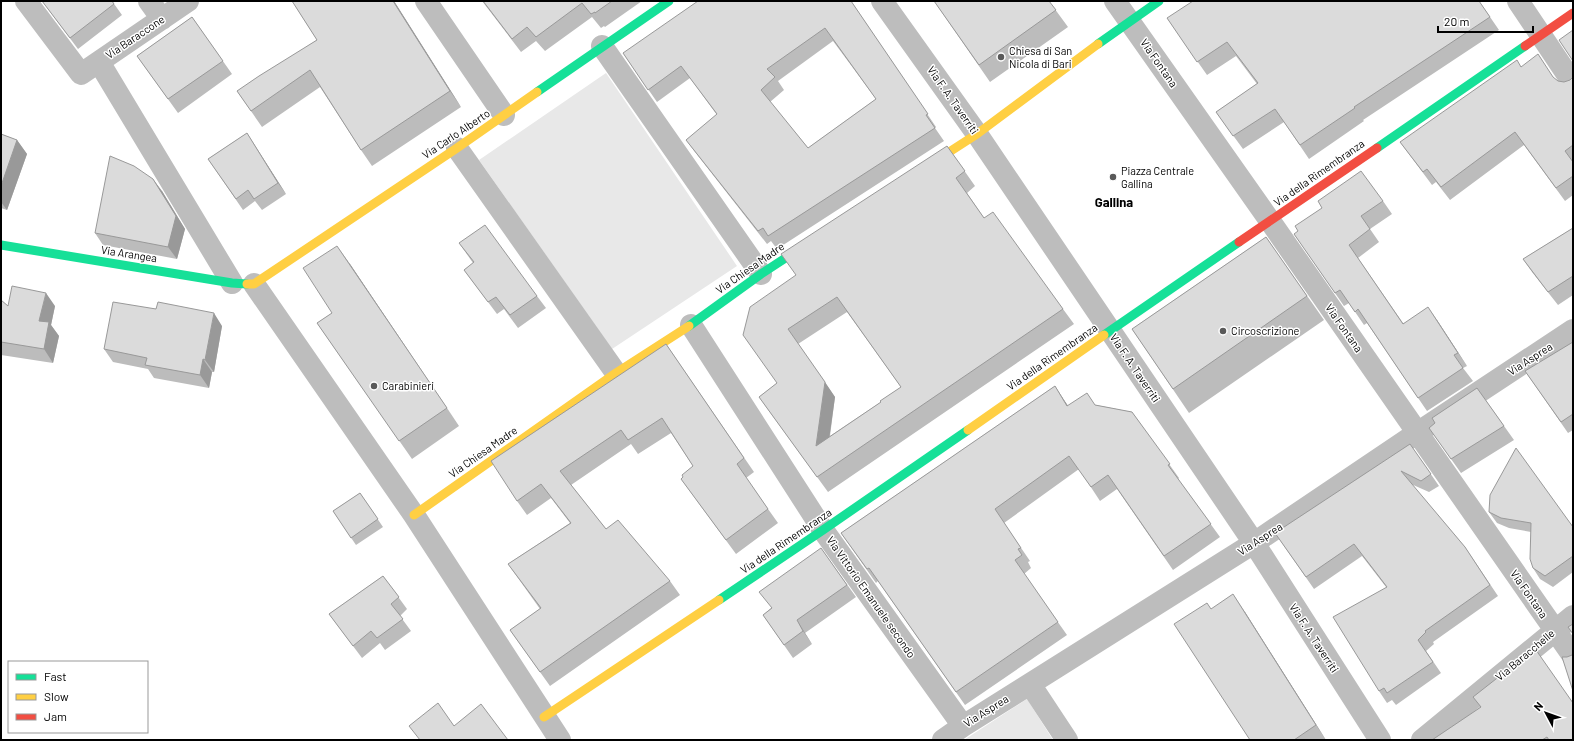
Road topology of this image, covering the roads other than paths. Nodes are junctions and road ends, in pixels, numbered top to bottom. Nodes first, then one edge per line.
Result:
1 (26, 1) edge
2 (149, 1) edge
3 (188, 1) edge
4 (426, 1) edge
5 (669, 1) edge
6 (882, 1) edge
7 (1115, 1) edge
8 (1159, 1) edge
9 (1518, 1) edge
10 (1573, 13) edge
11 (162, 18) junction
12 (1129, 21) junction
13 (1541, 35) junction
14 (602, 46) junction
15 (90, 68) junction
16 (1573, 83) edge
17 (504, 115) junction
18 (977, 134) junction
19 (457, 148) junction
20 (918, 172) edge
21 (1270, 221) junction
22 (820, 236) edge
23 (1, 245) edge
24 (760, 274) junction
25 (232, 283) junction
26 (254, 284) junction
27 (691, 325) junction
28 (1573, 330) edge
29 (1110, 331) junction
30 (616, 373) junction
31 (1417, 433) junction
32 (414, 515) junction
33 (823, 530) junction
34 (1254, 543) junction
35 (1573, 616) edge
36 (1554, 630) junction
37 (1573, 656) edge
38 (1030, 684) junction
39 (544, 717) junction
40 (963, 726) junction
41 (560, 740) edge
42 (943, 740) edge
43 (1067, 740) edge
44 (1380, 740) edge
45 (1422, 740) edge

1 - 15 street
2 - 11 street
3 - 11 street, Via Baraccone
4 - 17 street
5 - 14 street, Via Carlo Alberto
6 - 18 street, Via F. A. Taverriti
7 - 12 street, Via Fontana
8 - 12 street
9 - 13 street
10 - 13 street, Via della Rimembranza
11 - 15 street, Via Baraccone
12 - 18 street
12 - 21 street, Via Fontana
13 - 16 street
13 - 21 street, Via della Rimembranza
14 - 17 street, Via Carlo Alberto
14 - 24 street
15 - 25 street
17 - 19 street, Via Carlo Alberto
18 - 20 street
18 - 29 street, Via F. A. Taverriti
19 - 26 street, Via Carlo Alberto
19 - 30 street
21 - 29 street, Via della Rimembranza
21 - 31 street, Via Fontana
22 - 24 street, Via Chiesa Madre
23 - 25 street, Via Arangea
24 - 27 street, Via Chiesa Madre
25 - 26 street, Via Arangea
26 - 32 street
27 - 30 street, Via Chiesa Madre
27 - 33 street, Via Vittorio Emanuele secondo
28 - 31 street, Via Asprea
29 - 33 street, Via della Rimembranza
29 - 34 street, Via F. A. Taverriti
30 - 32 street, Via Chiesa Madre
31 - 34 street, Via Asprea
31 - 36 street, Via Fontana
32 - 39 street
33 - 39 street, Via della Rimembranza
33 - 40 street, Via Vittorio Emanuele secondo
34 - 38 street, Via Asprea
34 - 44 street, Via F. A. Taverriti
35 - 36 street, Via Baracchelle
36 - 37 street, Via Fontana
36 - 45 street, Via Baracchelle
38 - 40 street, Via Asprea
38 - 43 street
39 - 41 street
40 - 42 street, Via Asprea

